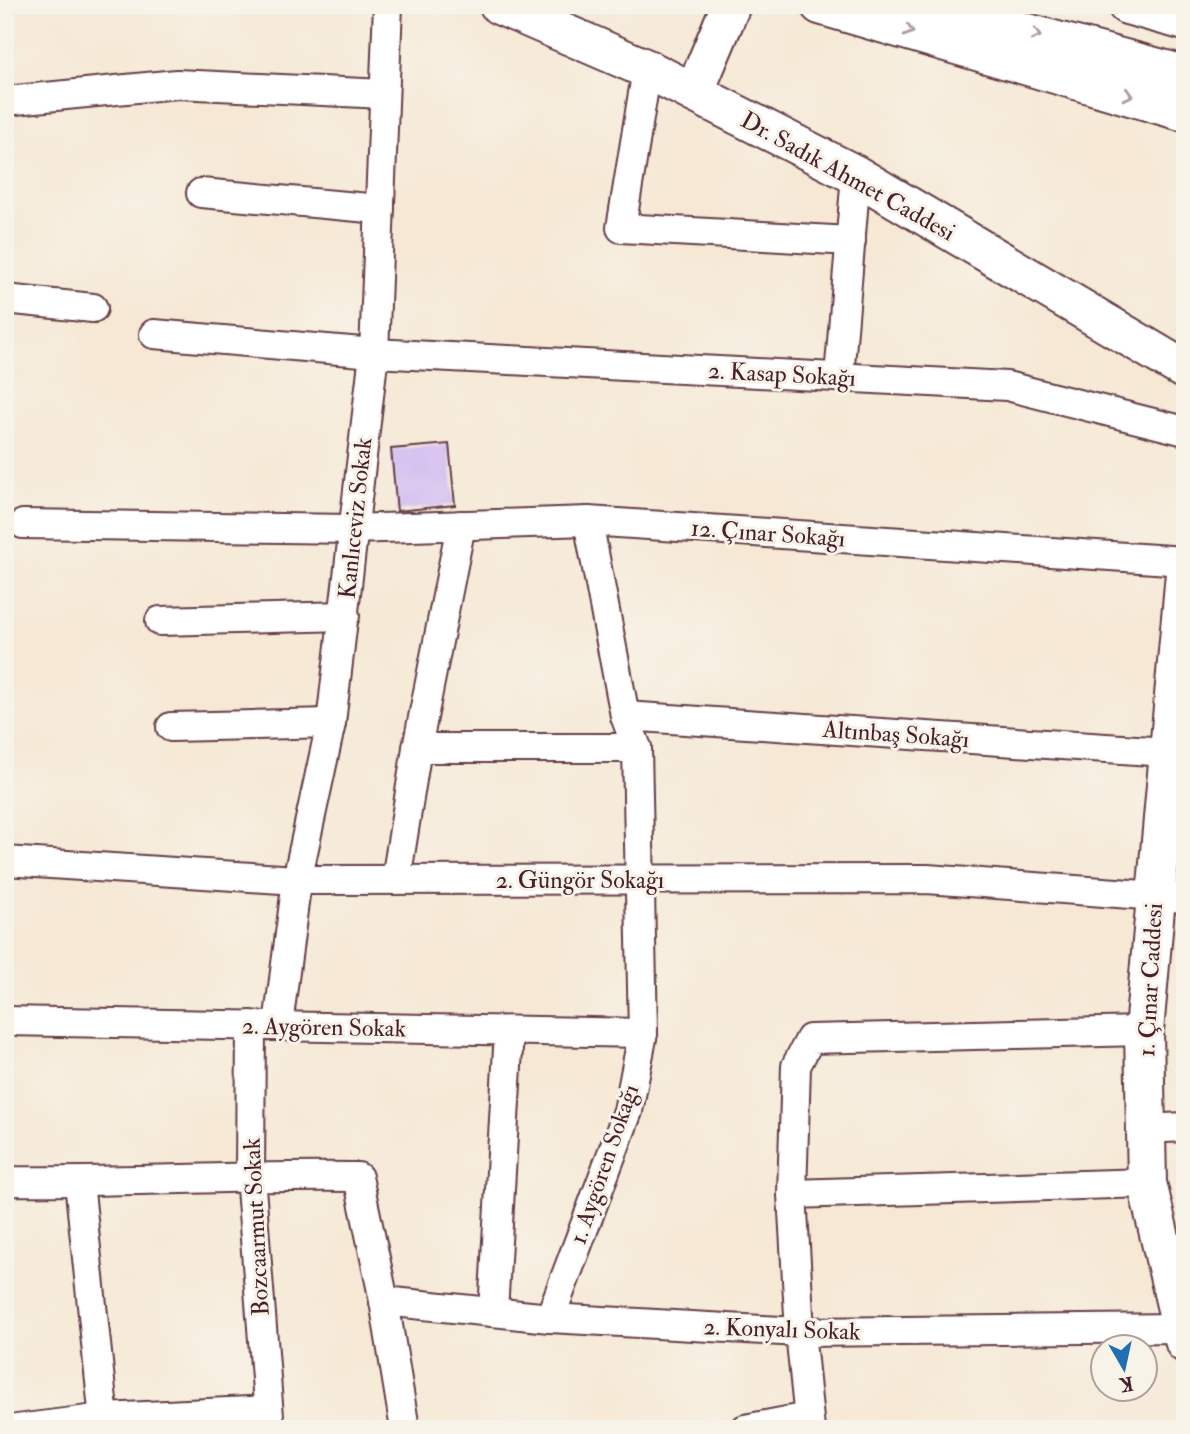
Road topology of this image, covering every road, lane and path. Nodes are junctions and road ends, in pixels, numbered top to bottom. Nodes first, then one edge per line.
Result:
1 (388, 5) edge
2 (499, 5) edge
3 (731, 5) edge
4 (820, 5) edge
5 (922, 5) edge
6 (1127, 5) edge
7 (1185, 21) edge
8 (647, 69) junction
9 (1185, 75) edge
10 (694, 93) junction
11 (384, 94) junction
12 (5, 101) edge
13 (1185, 111) edge
14 (856, 175) junction
15 (201, 193) dead end
16 (380, 209) junction
17 (851, 242) junction
18 (5, 299) edge
19 (93, 308) dead end
20 (154, 334) dead end
21 (374, 353) junction
22 (1185, 370) edge
23 (839, 377) junction
24 (1185, 431) edge
25 (587, 521) junction
26 (23, 524) dead end
27 (461, 525) junction
28 (352, 529) junction
29 (1185, 561) edge
30 (1185, 573) edge
31 (345, 616) junction
32 (160, 621) dead end
33 (625, 716) junction
34 (331, 723) junction
35 (171, 727) dead end
36 (417, 748) junction
37 (637, 748) junction
38 (1167, 752) junction
39 (5, 861) edge
40 (297, 880) junction
41 (396, 880) junction
42 (642, 881) junction
43 (1169, 898) edge
44 (5, 1021) edge
45 (265, 1025) junction
46 (509, 1031) junction
47 (1144, 1031) junction
48 (643, 1033) junction
49 (1185, 1127) edge
50 (1145, 1129) junction
51 (250, 1175) junction
52 (5, 1181) edge
53 (79, 1182) junction
54 (1147, 1183) junction
55 (792, 1194) junction
56 (1177, 1270) edge
57 (384, 1301) junction
58 (493, 1312) junction
59 (550, 1318) junction
60 (800, 1332) junction
61 (1183, 1335) edge
62 (269, 1419) edge
63 (104, 1423) edge
64 (809, 1423) edge
65 (17, 1429) edge
66 (405, 1429) edge
67 (745, 1429) edge

1 - 11 street, Kanlıceviz Sokak
2 - 8 main road, Dr. Sadık Ahmet Caddesi
3 - 10 main road
4 -> 13 main road
5 -> 9 main road
6 - 7 main road
8 - 10 main road, Dr. Sadık Ahmet Caddesi
8 - 17 street
10 - 14 main road, Dr. Sadık Ahmet Caddesi
11 - 12 street
11 - 16 street, Kanlıceviz Sokak
14 - 17 street
14 - 22 main road, Dr. Sadık Ahmet Caddesi
15 - 16 street
16 - 21 street, Kanlıceviz Sokak
17 - 23 street
18 - 19 street
20 - 21 street, 2. Kasap Sokağı
21 - 23 street, 2. Kasap Sokağı
21 - 28 street, Kanlıceviz Sokak
23 - 24 street, 2. Kasap Sokağı
25 - 27 street, 12. Çınar Sokağı
25 - 29 street, 12. Çınar Sokağı
25 - 33 street, 1. Aygören Sokağı
26 - 28 street, 12. Çınar Sokağı
27 - 28 street, 12. Çınar Sokağı
27 - 36 street
28 - 31 street, Kanlıceviz Sokak
30 - 38 main road, 1. Çınar Caddesi
31 - 32 street
31 - 34 street, Kanlıceviz Sokak
33 - 37 street, 1. Aygören Sokağı
33 - 38 street, Altınbaş Sokağı
34 - 35 street
34 - 40 street, Kanlıceviz Sokak
36 - 37 street
36 - 41 street
37 - 42 street, 1. Aygören Sokağı
38 - 43 main road, 1. Çınar Caddesi
39 - 40 street, 2. Güngör Sokağı
40 - 41 street, 2. Güngör Sokağı
40 - 45 street, Kanlıceviz Sokak
41 - 42 street, 2. Güngör Sokağı
42 - 43 street, 2. Güngör Sokağı
42 - 48 street, 1. Aygören Sokağı
43 - 47 main road, 1. Çınar Caddesi
44 - 45 street, 2. Aygören Sokak
45 - 46 street, 2. Aygören Sokak
45 - 51 street, Bozcaarmut Sokak
46 - 48 street, 2. Aygören Sokak
46 - 58 street
47 - 50 main road, 1. Çınar Caddesi
47 - 55 street
48 - 59 street, 1. Aygören Sokağı
49 - 50 street
50 - 54 main road, 1. Çınar Caddesi
51 - 53 street
51 - 57 street
51 - 62 street, Bozcaarmut Sokak
52 - 53 street
53 - 63 street
54 - 55 street
54 - 56 main road, 1. Çınar Caddesi
55 - 60 street
56 - 61 main road, 1. Çınar Caddesi
57 - 58 street, 2. Konyalı Sokak
57 - 66 street
58 - 59 street, 2. Konyalı Sokak
59 - 60 street, 2. Konyalı Sokak
60 - 61 street, 2. Konyalı Sokak
60 - 64 street
62 - 63 street
63 - 65 street
64 - 67 street

